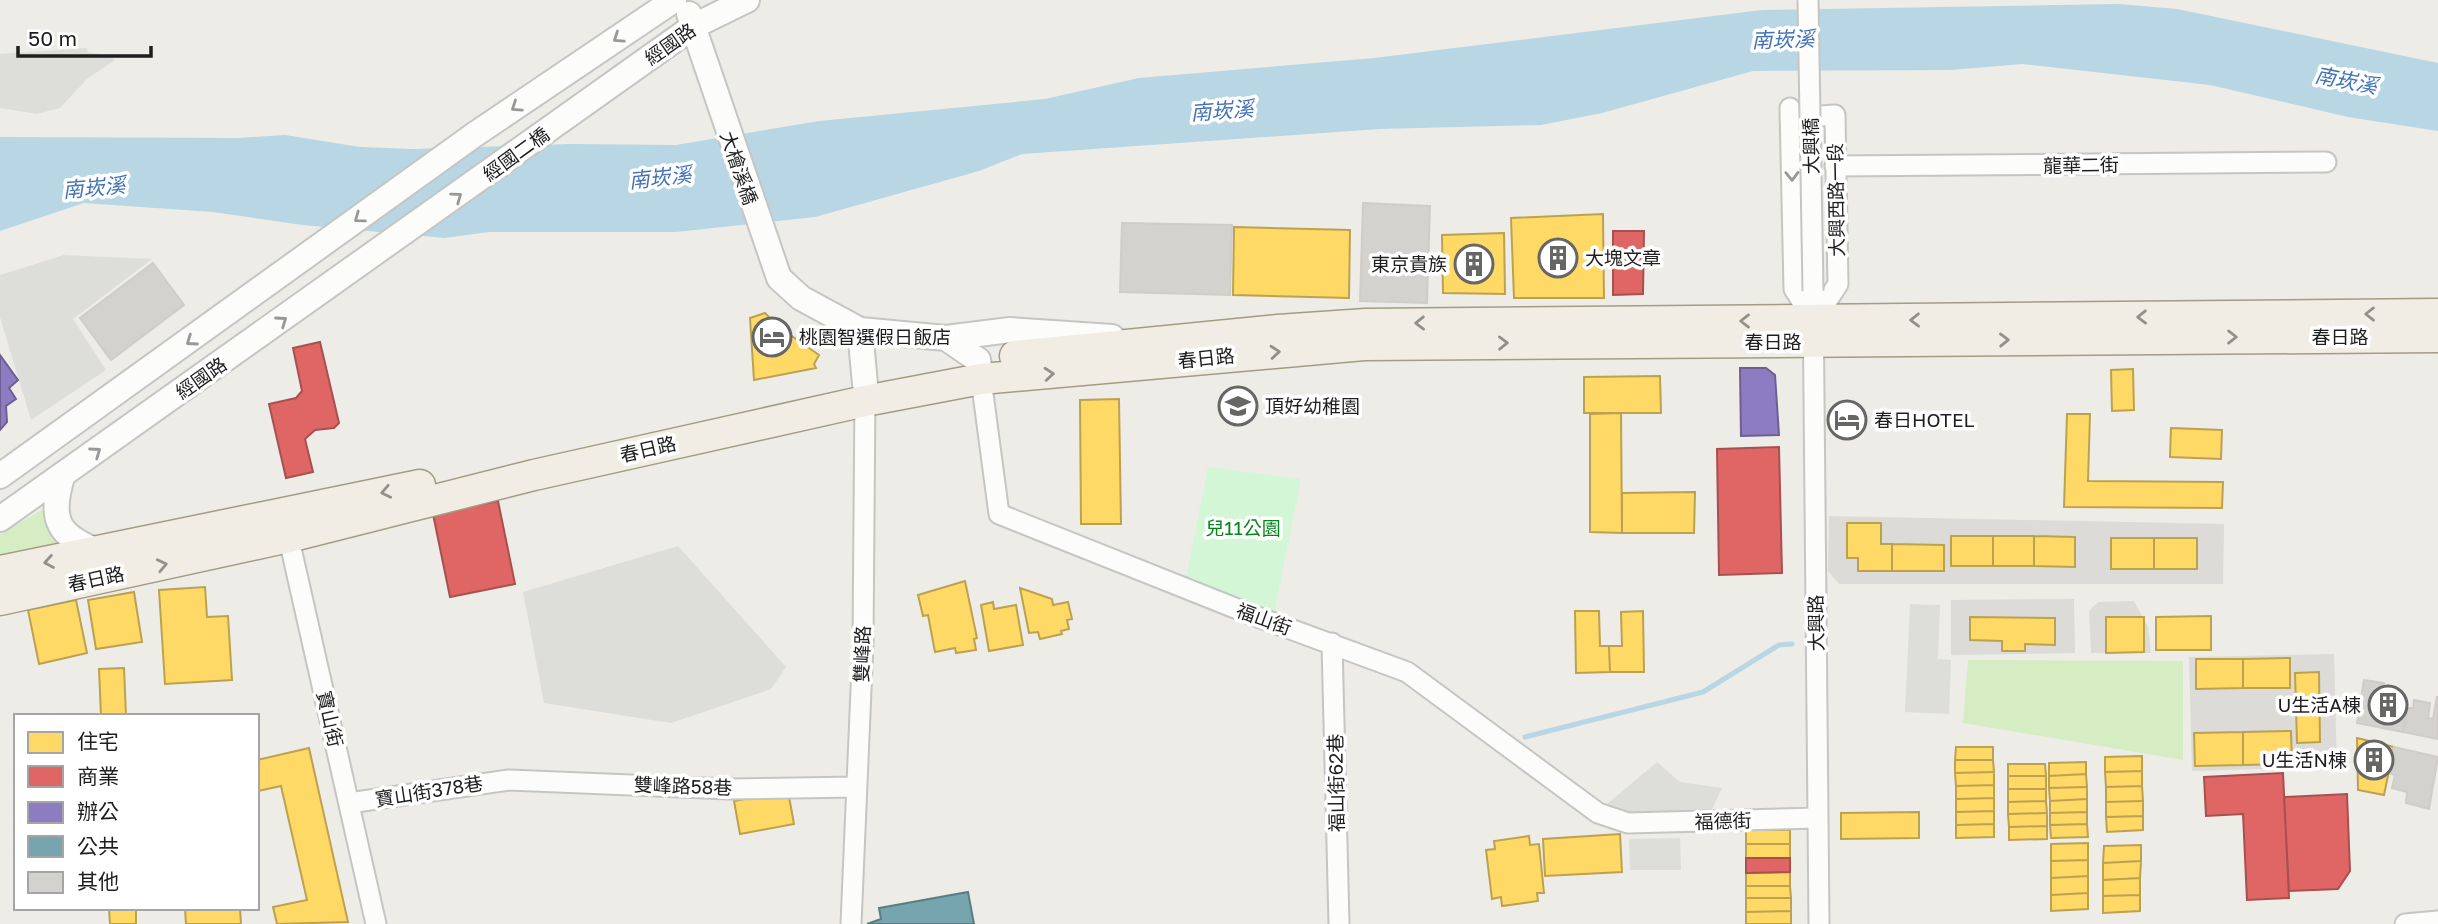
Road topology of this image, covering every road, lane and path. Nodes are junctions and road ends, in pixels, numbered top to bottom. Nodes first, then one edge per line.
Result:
1 (674, 0) edge
2 (682, 0) edge
3 (747, 0) edge
4 (1808, 0) edge
5 (694, 26) junction
6 (632, 71) joint
7 (474, 135) joint
8 (2326, 162) dead end
9 (1836, 166) junction
10 (401, 236) joint
11 (325, 243) joint
12 (2438, 314) edge
13 (860, 330) junction
14 (1814, 332) junction
15 (2438, 337) edge
16 (946, 338) junction
17 (1169, 341) junction
18 (980, 369) junction
19 (865, 392) junction
20 (0, 476) edge
21 (62, 477) junction
22 (0, 519) edge
23 (286, 526) junction
24 (100, 552) junction
25 (0, 570) edge
26 (0, 600) edge
27 (1332, 643) junction
28 (509, 779) joint
29 (857, 787) junction
30 (349, 803) junction
31 (1818, 818) junction
32 (1628, 823) joint
33 (2438, 921) edge
34 (376, 924) edge
35 (851, 924) edge
36 (1339, 924) edge
37 (1819, 924) edge
38 (2405, 924) edge

1 -> 7 street, 經國路
2 - 5 street, 大檜溪橋
3 - 5 street, 經國路
4 - 14 street, 大興橋, bridge
5 - 6 street, 經國路
5 - 13 street, 大檜溪橋
10 -> 6 street, 經國二橋
7 -> 11 street, 經國二橋
8 - 9 street, 龍華二街
9 - 14 street, 大興西路一段
9 -> 14 street, 大興西路一段
21 -> 10 street, 經國路
11 -> 20 street, 經國路
12 -> 14 main road, 春日路
13 - 16 street
13 - 19 street
14 -> 15 main road, 春日路
14 -> 17 main road, 春日路
18 -> 14 main road, 春日路
14 - 31 street, 大興路
16 - 17 street
16 - 18 street
17 - 18 main road, 春日路
18 - 19 main road, 春日路
18 - 27 street, 福山街
19 - 23 main road, 春日路
19 - 29 street, 雙峰路
21 - 22 street, 經國路
21 - 24 street
23 - 24 main road, 春日路
26 -> 23 main road, 春日路
23 - 30 street, 寶山街
24 -> 25 main road, 春日路
27 - 32 street, 福山街
27 - 36 street, 福山街62巷
28 - 29 street, 雙峰路58巷
28 - 30 street, 寶山街378巷
29 - 35 street, 雙峰路
30 - 34 street, 寶山街
31 - 32 street, 福德街
31 - 37 street, 大興路
33 - 38 street

